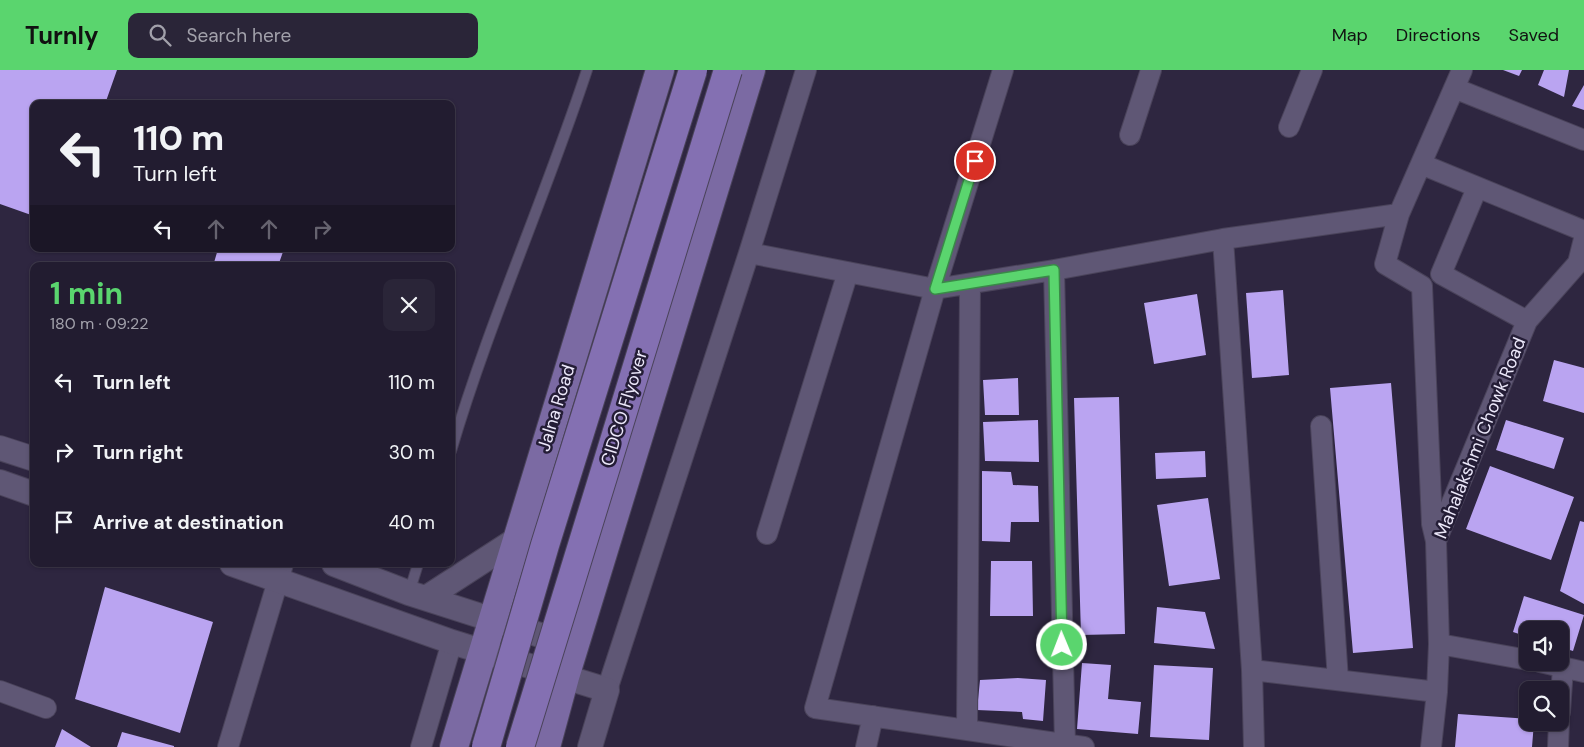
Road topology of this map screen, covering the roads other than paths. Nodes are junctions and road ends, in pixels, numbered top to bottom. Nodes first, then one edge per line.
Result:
1 (587, 70) edge
2 (660, 70) edge
3 (693, 70) edge
4 (728, 70) edge
5 (751, 70) edge
6 (806, 70) edge
7 (1003, 70) edge
8 (1151, 70) edge
9 (1312, 70) edge
10 (1458, 79) edge
11 (1289, 127) dead end
12 (1130, 135) dead end
13 (1584, 140) edge
14 (1421, 164) junction
15 (1477, 188) junction
16 (1399, 214) junction
17 (1584, 231) edge
18 (1223, 239) junction
19 (1584, 239) edge
20 (749, 253) junction
21 (1581, 264) edge
22 (1054, 270) junction
23 (848, 272) junction
24 (970, 284) junction
25 (935, 289) junction
26 (1527, 320) junction
27 (1322, 426) dead end
28 (455, 437) edge
29 (0, 448) edge
30 (30, 458) edge
31 (0, 482) edge
32 (30, 493) edge
33 (767, 534) dead end
34 (517, 539) junction
35 (1436, 540) junction
36 (250, 567) edge
37 (342, 567) edge
38 (418, 567) edge
39 (281, 572) edge
40 (418, 596) junction
41 (492, 620) junction
42 (452, 642) junction
43 (1439, 644) junction
44 (575, 646) junction
45 (482, 652) junction
46 (1519, 658) edge
47 (1569, 668) edge
48 (1252, 670) junction
49 (1584, 672) edge
50 (565, 677) junction
51 (1338, 680) junction
52 (607, 690) junction
53 (0, 691) edge
54 (1437, 692) junction
55 (46, 708) dead end
56 (873, 716) junction
57 (967, 730) junction
58 (1559, 731) edge
59 (1074, 746) edge
60 (228, 747) edge
61 (420, 747) edge
62 (454, 747) edge
63 (486, 747) edge
64 (520, 747) edge
65 (546, 747) edge
66 (590, 747) edge
67 (866, 747) edge
68 (1254, 747) edge
69 (1431, 747) edge
70 (1558, 747) edge

1 - 28 lane
2 - 34 main road, Jalna Road
3 - 63 highway, CIDCO Flyover, bridge
4 - 64 highway, CIDCO Flyover, bridge
5 - 44 main road
6 - 20 street
7 - 25 street
8 - 12 street
9 - 11 street
10 - 13 street
10 - 14 street
14 - 15 street
14 - 16 street
15 - 17 street
15 - 26 street
16 - 18 street
16 - 35 street
18 - 22 street
18 - 48 street
19 - 21 street, Mahalakshmi Chowk Road
20 - 23 street
20 - 52 street
21 - 26 street, Mahalakshmi Chowk Road
22 - 24 street
22 - 59 street
23 - 25 street
23 - 33 street
24 - 25 street
24 - 57 street
25 - 56 street
26 - 35 street, Mahalakshmi Chowk Road
27 - 51 street
29 - 30 street
31 - 32 street
34 - 40 street
34 - 41 main road, Jalna Road
35 - 43 street, Mahalakshmi Chowk Road
36 - 39 street
37 - 40 street
38 - 40 lane
39 - 42 street
39 - 60 street
40 - 41 street
41 - 44 street
41 - 45 main road, Jalna Road
42 - 45 street
42 - 61 street
43 - 46 street
43 - 54 street, Mahalakshmi Chowk Road
44 - 50 main road
45 - 50 street
45 - 62 main road, Jalna Road
47 - 49 street
48 - 51 street
48 - 68 street
50 - 52 street
50 - 65 main road
51 - 54 street
52 - 66 street
53 - 55 street
54 - 69 street, Mahalakshmi Chowk Road
56 - 57 street
56 - 67 street
57 - 59 street
58 - 70 street

